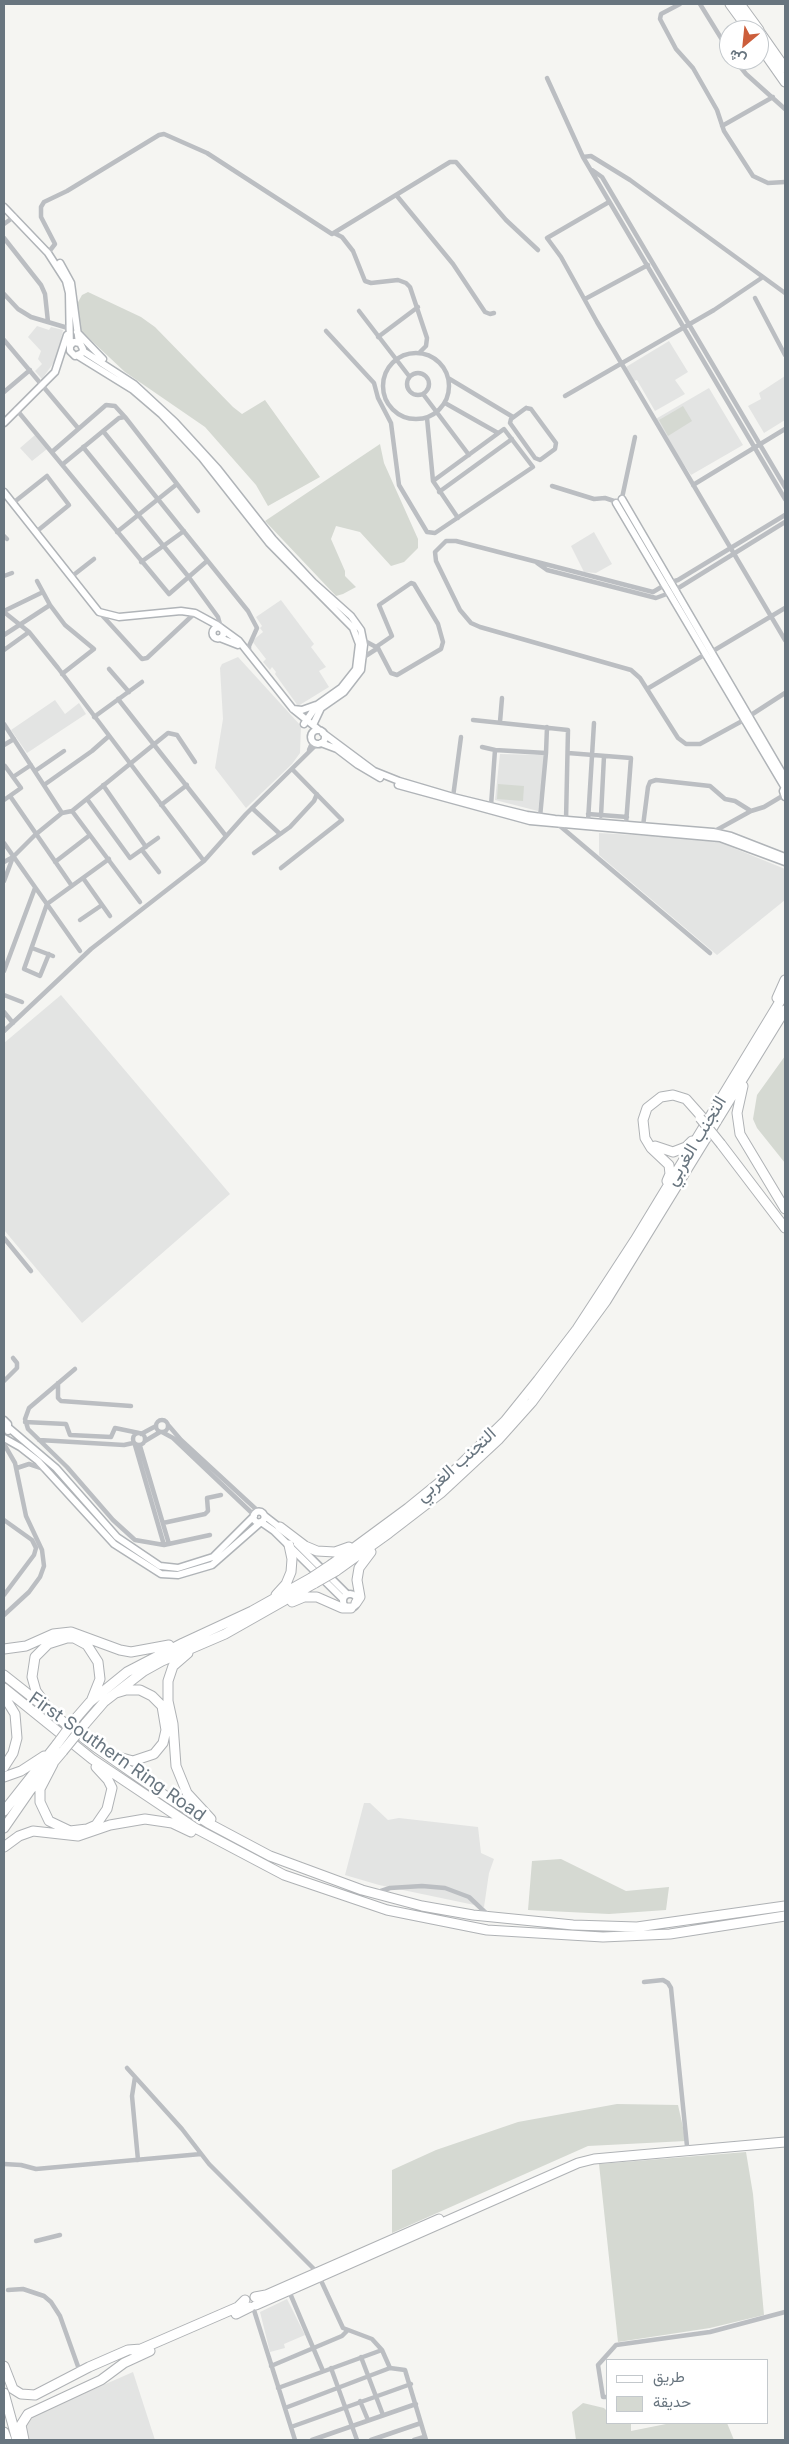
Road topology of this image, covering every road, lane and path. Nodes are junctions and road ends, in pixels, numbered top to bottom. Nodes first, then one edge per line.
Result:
1 (680, 4) edge
2 (700, 4) edge
3 (730, 4) edge
4 (740, 4) edge
5 (742, 20) edge
6 (752, 20) edge
7 (719, 35) edge
8 (769, 45) edge
9 (769, 59) edge
10 (785, 68) edge
11 (743, 70) edge
12 (547, 78) dead end
13 (785, 82) edge
14 (773, 97) junction
15 (785, 109) edge
16 (722, 126) junction
17 (583, 156) junction
18 (591, 170) junction
19 (785, 182) edge
20 (397, 196) junction
21 (4, 202) edge
22 (609, 202) junction
23 (4, 208) edge
24 (14, 216) junction
25 (4, 224) edge
26 (334, 233) junction
27 (4, 238) edge
28 (538, 250) dead end
29 (49, 252) junction
30 (648, 265) junction
31 (762, 277) junction
32 (785, 293) edge
33 (4, 294) edge
34 (755, 298) dead end
35 (584, 299) junction
36 (418, 307) junction
37 (359, 311) dead end
38 (494, 312) dead end
39 (69, 318) junction
40 (48, 322) junction
41 (686, 326) junction
42 (68, 328) junction
43 (76, 330) junction
44 (326, 331) dead end
45 (378, 337) junction
46 (4, 340) edge
47 (79, 343) junction
48 (70, 346) junction
49 (420, 352) junction
50 (80, 354) junction
51 (785, 355) edge
52 (395, 359) junction
53 (60, 362) junction
54 (620, 362) junction
55 (30, 370) junction
56 (119, 373) junction
57 (409, 376) junction
58 (448, 378) junction
59 (374, 383) junction
60 (43, 385) junction
61 (382, 387) junction
62 (4, 392) edge
63 (423, 394) junction
64 (565, 396) dead end
65 (445, 403) junction
66 (16, 409) junction
67 (437, 412) junction
68 (125, 417) junction
69 (513, 417) junction
70 (426, 418) junction
71 (4, 423) edge
72 (78, 428) junction
73 (785, 429) edge
74 (104, 431) junction
75 (498, 434) junction
76 (635, 437) dead end
77 (512, 439) junction
78 (761, 444) junction
79 (83, 447) junction
80 (755, 448) junction
81 (53, 451) junction
82 (469, 455) junction
83 (63, 464) junction
84 (433, 481) junction
85 (178, 484) junction
86 (693, 485) junction
87 (552, 486) dead end
88 (785, 487) edge
89 (4, 492) edge
90 (439, 492) junction
91 (622, 499) junction
92 (785, 499) edge
93 (158, 500) junction
94 (8, 502) edge
95 (616, 503) junction
96 (198, 511) dead end
97 (785, 515) edge
98 (138, 516) junction
99 (458, 518) junction
100 (785, 522) edge
101 (184, 531) junction
102 (36, 532) junction
103 (117, 532) junction
104 (163, 546) junction
105 (732, 551) junction
106 (94, 559) dead end
107 (207, 561) junction
108 (141, 562) junction
109 (537, 563) junction
110 (12, 573) dead end
111 (4, 576) edge
112 (188, 576) junction
113 (71, 577) junction
114 (37, 580) dead end
115 (672, 582) junction
116 (664, 586) junction
117 (676, 589) junction
118 (43, 592) junction
119 (668, 594) junction
120 (50, 605) junction
121 (785, 608) edge
122 (4, 611) edge
123 (99, 612) junction
124 (197, 614) junction
125 (771, 616) junction
126 (19, 624) junction
127 (221, 628) junction
128 (29, 632) junction
129 (4, 634) edge
130 (213, 634) junction
131 (220, 638) junction
132 (363, 640) junction
133 (785, 640) edge
134 (377, 648) junction
135 (4, 650) edge
136 (713, 651) junction
137 (249, 654) junction
138 (705, 655) junction
139 (364, 657) junction
140 (109, 669) dead end
141 (62, 674) junction
142 (142, 682) dead end
143 (647, 690) junction
144 (129, 692) junction
145 (785, 693) edge
146 (502, 698) dead end
147 (118, 699) junction
148 (317, 705) junction
149 (296, 712) junction
150 (751, 715) junction
151 (94, 716) junction
152 (743, 719) junction
153 (473, 720) dead end
154 (305, 722) junction
155 (500, 722) junction
156 (594, 723) dead end
157 (4, 724) edge
158 (313, 726) junction
159 (547, 727) junction
160 (321, 732) junction
161 (109, 736) junction
162 (461, 737) dead end
163 (14, 738) junction
164 (315, 741) junction
165 (154, 744) junction
166 (4, 745) edge
167 (482, 747) dead end
168 (495, 750) junction
169 (64, 752) dead end
170 (546, 753) junction
171 (568, 753) junction
172 (591, 753) junction
173 (604, 756) junction
174 (195, 762) dead end
175 (129, 764) junction
176 (31, 766) junction
177 (4, 767) edge
178 (292, 769) junction
179 (35, 771) junction
180 (13, 777) junction
181 (785, 778) edge
182 (44, 785) junction
183 (102, 785) junction
184 (187, 785) junction
185 (785, 787) edge
186 (317, 794) junction
187 (10, 796) junction
188 (785, 796) edge
189 (453, 797) junction
190 (87, 799) junction
191 (4, 800) edge
192 (161, 805) junction
193 (491, 806) junction
194 (252, 808) junction
195 (72, 811) junction
196 (751, 811) junction
197 (62, 813) junction
198 (601, 816) junction
199 (540, 817) junction
200 (588, 818) junction
201 (566, 820) junction
202 (626, 821) junction
203 (560, 826) junction
204 (643, 826) junction
205 (713, 832) junction
206 (280, 834) junction
207 (35, 835) junction
208 (90, 835) junction
209 (226, 836) junction
210 (158, 838) dead end
211 (4, 843) edge
212 (144, 848) junction
213 (254, 853) dead end
214 (13, 857) junction
215 (785, 857) edge
216 (109, 859) junction
217 (204, 861) junction
218 (4, 862) edge
219 (55, 862) junction
220 (785, 862) edge
221 (281, 868) dead end
222 (159, 872) dead end
223 (83, 878) junction
224 (4, 881) edge
225 (72, 886) junction
226 (35, 888) junction
227 (140, 902) dead end
228 (47, 904) junction
229 (102, 905) junction
230 (110, 916) dead end
231 (80, 920) dead end
232 (32, 948) junction
233 (80, 951) dead end
234 (710, 953) dead end
235 (4, 971) edge
236 (785, 980) edge
237 (785, 993) edge
238 (4, 995) edge
239 (22, 1002) dead end
240 (785, 1010) edge
241 (4, 1012) edge
242 (785, 1018) edge
243 (12, 1023) junction
244 (770, 1028) junction
245 (4, 1031) edge
246 (762, 1048) junction
247 (703, 1118) junction
248 (722, 1143) junction
249 (785, 1209) edge
250 (785, 1217) edge
251 (645, 1223) junction
252 (785, 1228) edge
253 (4, 1238) edge
254 (31, 1271) dead end
255 (13, 1358) dead end
256 (76, 1369) dead end
257 (4, 1380) edge
258 (58, 1383) junction
259 (131, 1406) dead end
260 (4, 1420) edge
261 (25, 1422) junction
262 (156, 1426) junction
263 (168, 1426) junction
264 (8, 1428) junction
265 (161, 1432) junction
266 (140, 1433) junction
267 (4, 1436) edge
268 (38, 1440) junction
269 (145, 1441) junction
270 (4, 1444) edge
271 (136, 1445) junction
272 (17, 1468) junction
273 (47, 1470) junction
274 (221, 1495) dead end
275 (255, 1514) junction
276 (4, 1520) edge
277 (262, 1520) junction
278 (163, 1523) junction
279 (280, 1527) junction
280 (389, 1533) junction
281 (210, 1534) dead end
282 (364, 1542) junction
283 (166, 1545) junction
284 (289, 1545) junction
285 (334, 1567) junction
286 (4, 1595) edge
287 (345, 1597) junction
288 (354, 1605) junction
289 (262, 1610) junction
290 (4, 1615) edge
291 (217, 1628) junction
292 (224, 1634) junction
293 (4, 1649) edge
294 (4, 1675) edge
295 (4, 1688) edge
296 (114, 1694) junction
297 (4, 1696) edge
298 (90, 1702) junction
299 (69, 1726) junction
300 (60, 1733) junction
301 (60, 1747) junction
302 (99, 1749) junction
303 (53, 1764) junction
304 (4, 1767) edge
305 (4, 1777) edge
306 (4, 1811) edge
307 (4, 1828) edge
308 (235, 1837) junction
309 (4, 1847) edge
310 (284, 1875) junction
311 (375, 1893) junction
312 (785, 1906) edge
313 (785, 1916) edge
314 (491, 1918) junction
315 (644, 1982) dead end
316 (127, 2068) dead end
317 (135, 2077) junction
318 (785, 2137) edge
319 (785, 2142) edge
320 (687, 2146) junction
321 (201, 2154) junction
322 (138, 2160) junction
323 (4, 2164) edge
324 (60, 2235) dead end
325 (36, 2241) dead end
326 (318, 2275) junction
327 (8, 2290) dead end
328 (289, 2291) junction
329 (252, 2303) junction
330 (785, 2312) edge
331 (346, 2331) junction
332 (314, 2348) junction
333 (382, 2350) junction
334 (361, 2357) junction
335 (4, 2366) edge
336 (271, 2366) junction
337 (331, 2368) junction
338 (390, 2368) junction
339 (323, 2371) junction
340 (80, 2372) junction
341 (369, 2376) junction
342 (410, 2384) junction
343 (278, 2388) junction
344 (338, 2388) junction
345 (4, 2393) edge
346 (377, 2396) junction
347 (606, 2397) edge
348 (360, 2402) junction
349 (416, 2404) junction
350 (345, 2407) junction
351 (285, 2408) junction
352 (4, 2413) edge
353 (383, 2415) junction
354 (368, 2420) junction
355 (421, 2423) junction
356 (352, 2425) junction
357 (291, 2427) junction
358 (4, 2432) edge
359 (425, 2438) edge
360 (7, 2440) edge
361 (12, 2440) edge
362 (17, 2440) edge
363 (24, 2440) edge
364 (296, 2440) edge
365 (312, 2440) edge
366 (357, 2440) edge
367 (371, 2440) edge
368 (414, 2440) edge

1 - 16 street
2 - 7 street
3 - 5 highway
4 - 6 highway
8 - 10 highway
9 - 13 highway
11 - 14 street
12 - 17 street
14 - 15 street
14 - 16 street
16 - 19 street
17 - 18 street
17 - 31 street
18 - 22 street
18 - 41 street
20 - 26 street
20 - 28 street
20 - 38 street
21 - 24 main road
22 - 30 street
22 - 35 street
23 - 24 main road
24 - 25 street
24 - 29 main road
26 - 29 street
26 - 36 street
27 - 40 street
29 - 39 main road
29 - 43 main road
30 - 35 street
30 - 41 street
31 - 32 street
31 - 41 street
33 - 40 street
34 - 51 street
35 - 54 street
36 - 45 street
36 - 49 street
37 - 45 street
39 - 42 main road
39 - 48 main road
40 - 42 street
41 - 54 street
41 - 78 street
41 - 80 street
42 - 53 main road
43 - 47 main road
43 - 56 main road
44 - 59 street
45 - 52 street
46 - 55 street
47 - 48 main road
47 - 50 main road
48 - 50 main road
48 - 53 main road
49 - 52 street
49 - 58 street
50 - 53 main road
50 - 56 main road
50 - 148 main road
52 - 57 street
52 - 61 street
53 - 60 main road
54 - 64 street
54 - 86 street
55 - 60 street
55 - 62 street
56 - 132 main road
57 - 63 street
57 - 63 street
58 - 65 street
58 - 69 street
59 - 61 street
59 - 99 street
60 - 66 main road
60 - 72 street
61 - 70 street
63 - 67 street
65 - 67 street
65 - 75 street
66 - 71 main road
66 - 81 street
67 - 70 street
67 - 82 street
68 - 72 street
68 - 74 street
68 - 85 street
69 - 69 street
70 - 84 street
72 - 81 street
73 - 78 street
74 - 79 street
74 - 93 street
75 - 77 street
75 - 82 street
76 - 91 street
77 - 90 street
77 - 99 street
78 - 80 street
78 - 88 street
79 - 83 street
79 - 98 street
80 - 86 street
80 - 92 street
81 - 83 street
82 - 84 street
83 - 103 street
84 - 90 street
85 - 93 street
85 - 96 street
86 - 105 street
87 - 95 street
89 - 94 main road
90 - 99 street
91 - 95 street
91 - 115 main road
93 - 98 street
93 - 101 street
94 - 102 main road
94 - 102 street
95 - 116 main road
97 - 105 street
98 - 103 street
98 - 104 street
100 - 105 street
101 - 104 street
101 - 107 street
102 - 113 main road
103 - 108 street
104 - 108 street
104 - 112 street
105 - 115 street
105 - 117 street
105 - 125 street
106 - 113 street
107 - 112 street
107 - 137 street
108 - 112 street
109 - 116 street
109 - 119 street
109 - 143 street
110 - 111 street
112 - 127 street
113 - 123 main road
114 - 118 street
115 - 116 street
115 - 117 main road
116 - 119 main road
117 - 119 street
117 - 136 main road
118 - 120 street
118 - 122 street
119 - 138 main road
120 - 126 street
120 - 141 street
121 - 125 street
122 - 126 street
123 - 124 main road
123 - 124 street
124 - 127 main road
124 - 130 main road
125 - 133 street
125 - 136 street
126 - 128 street
126 - 129 street
127 - 130 main road
127 - 131 main road
127 - 137 main road
128 - 135 street
128 - 141 street
130 - 131 main road
131 - 137 main road
132 - 134 street
132 - 139 main road
134 - 134 street
134 - 139 street
136 - 138 main road
136 - 138 main road
136 - 150 main road
137 - 149 main road
138 - 143 street
138 - 152 main road
139 - 158 main road
140 - 144 street
141 - 151 street
142 - 144 street
143 - 152 street
144 - 147 street
145 - 150 street
146 - 155 street
147 - 151 street
147 - 165 street
148 - 149 main road
148 - 154 main road
149 - 154 main road
150 - 152 main road
150 - 152 main road
150 - 181 main road
151 - 161 street
152 - 185 main road
153 - 155 street
154 - 158 main road
154 - 164 main road
155 - 159 street
156 - 172 street
157 - 163 street
158 - 160 main road
159 - 170 street
159 - 171 street
160 - 164 main road
160 - 164 main road
160 - 189 main road
161 - 175 street
161 - 182 street
162 - 189 street
163 - 166 street
163 - 176 street
164 - 178 street
164 - 203 main road
165 - 174 street
165 - 175 street
165 - 184 street
167 - 168 street
168 - 170 street
168 - 193 street
169 - 179 street
170 - 199 street
171 - 172 street
171 - 201 street
172 - 173 street
172 - 200 street
173 - 198 street
173 - 202 street
175 - 183 street
175 - 192 street
176 - 179 street
176 - 180 street
177 - 180 street
178 - 186 street
178 - 194 street
179 - 182 street
180 - 187 street
182 - 197 street
183 - 190 street
183 - 212 street
184 - 192 street
184 - 209 street
185 - 188 main road
186 - 206 street
186 - 221 street
187 - 191 street
187 - 207 street
188 - 196 street
189 - 193 main road
190 - 195 street
190 - 212 street
192 - 217 street
193 - 199 main road
194 - 206 street
194 - 209 street
195 - 197 street
195 - 208 street
196 - 204 street
196 - 205 street
197 - 207 street
198 - 200 street
198 - 202 street
199 - 201 main road
200 - 201 main road
200 - 202 main road
202 - 204 main road
203 - 220 main road
203 - 234 street
204 - 205 main road
205 - 215 main road
206 - 213 street
207 - 214 street
207 - 219 street
208 - 216 street
208 - 219 street
209 - 217 street
210 - 212 street
211 - 214 street
212 - 222 street
214 - 218 street
214 - 224 street
214 - 226 street
216 - 223 street
216 - 227 street
217 - 243 street
219 - 225 street
223 - 225 street
223 - 229 street
225 - 228 street
226 - 228 street
226 - 235 street
228 - 232 street
228 - 233 street
229 - 230 street
229 - 231 street
232 - 232 street
236 - 244 highway
237 - 244 highway, التجنب الغربي
238 - 239 street
240 - 244 highway, التجنب الغربي
241 - 243 street
242 - 244 highway
243 - 245 street
244 - 246 highway, التجنب الغربي
244 - 247 highway, التجنب الغربي
246 - 249 highway
246 - 280 highway, التجنب الغربي
247 - 247 highway
247 - 248 highway, bridge
247 - 251 highway, التجنب الغربي
247 - 251 highway
248 - 250 highway
248 - 252 highway
251 - 282 highway, التجنب الغربي
253 - 254 street
255 - 257 street
256 - 258 street
258 - 259 street
258 - 261 street
260 - 264 main road
261 - 266 street
261 - 268 street
262 - 263 street
262 - 265 street
262 - 266 street
263 - 265 street
263 - 275 street
264 - 267 main road
264 - 275 main road
265 - 269 street
265 - 275 street
266 - 269 street
266 - 271 street
267 - 273 main road
268 - 271 street
268 - 283 street
269 - 271 street
270 - 272 street
271 - 278 street
271 - 283 street
272 - 273 street
272 - 290 street
273 - 277 main road
274 - 278 street
275 - 277 main road
275 - 277 main road
276 - 286 street
277 - 279 main road
277 - 284 main road
278 - 283 street
279 - 282 highway
279 - 287 main road
280 - 285 highway, التجنب الغربي
280 - 288 highway
281 - 283 street
282 - 285 highway, التجنب الغربي
284 - 287 main road
284 - 289 highway
285 - 289 highway, التجنب الغربي, bridge
287 - 288 main road
287 - 288 main road
288 - 289 highway
289 - 291 highway, التجنب الغربي
289 - 292 highway, التجنب الغربي
291 - 293 highway
291 - 298 highway, التجنب الغربي
292 - 296 highway, التجنب الغربي
292 - 308 highway
294 - 299 highway, First Southern Ring Road
295 - 300 highway, First Southern Ring Road
296 - 301 highway, التجنب الغربي, bridge
296 - 302 highway
297 - 304 highway
298 - 299 highway
298 - 301 highway, التجنب الغربي, bridge
299 - 302 highway, First Southern Ring Road
300 - 303 highway
300 - 310 highway, First Southern Ring Road
301 - 303 highway, التجنب الغربي
301 - 305 highway
301 - 306 highway, التجنب الغربي
302 - 308 highway, First Southern Ring Road
303 - 307 highway, التجنب الغربي
308 - 311 highway, First Southern Ring Road
309 - 310 highway
310 - 313 highway, First Southern Ring Road
311 - 314 highway, First Southern Ring Road
311 - 314 street
312 - 314 highway, First Southern Ring Road
315 - 320 street
316 - 317 street
317 - 321 street
317 - 322 street
318 - 320 highway
319 - 326 highway
320 - 326 highway
321 - 322 street
321 - 326 street
322 - 323 street
324 - 325 street
326 - 328 highway
326 - 329 highway
326 - 331 street
327 - 340 street
328 - 329 highway
328 - 332 street
329 - 336 street
329 - 340 highway
329 - 363 highway
330 - 347 street
331 - 332 street
331 - 333 street
332 - 336 street
332 - 339 street
333 - 334 street
333 - 338 street
334 - 337 street
334 - 341 street
335 - 340 highway
336 - 343 street
337 - 339 street
337 - 344 street
338 - 341 street
338 - 342 street
339 - 343 street
341 - 344 street
341 - 346 street
342 - 346 street
342 - 349 street
343 - 351 street
344 - 350 street
344 - 351 street
345 - 362 highway
346 - 348 street
346 - 353 street
348 - 350 street
348 - 354 street
349 - 353 street
349 - 355 street
350 - 356 street
350 - 357 street
351 - 357 street
352 - 361 highway
353 - 354 street
354 - 356 street
355 - 359 street
355 - 367 street
356 - 365 street
356 - 366 street
357 - 364 street
358 - 360 highway
359 - 368 street

